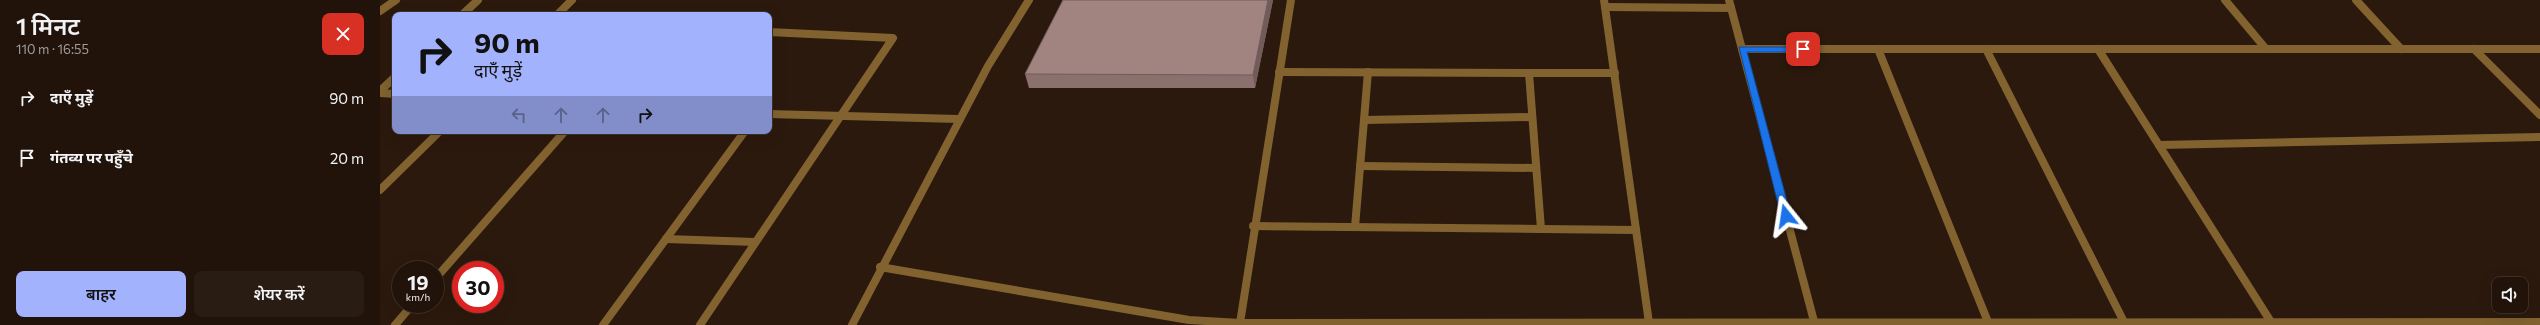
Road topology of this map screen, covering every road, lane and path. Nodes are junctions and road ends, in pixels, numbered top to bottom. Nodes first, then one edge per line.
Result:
1 (396, 0) edge
2 (478, 0) edge
3 (572, 0) edge
4 (1029, 0) edge
5 (1291, 0) edge
6 (1729, 0) edge
7 (2225, 0) edge
8 (2356, 0) edge
9 (1604, 4) edge
10 (1731, 8) junction
11 (380, 11) edge
12 (465, 12) edge
13 (560, 12) edge
14 (772, 32) edge
15 (1742, 49) junction
16 (1878, 49) junction
17 (1986, 49) junction
18 (2098, 49) junction
19 (2401, 49) junction
20 (2474, 49) junction
21 (2540, 49) edge
22 (2266, 50) junction
23 (1279, 72) junction
24 (1368, 72) junction
25 (1529, 73) junction
26 (1615, 73) junction
27 (392, 80) edge
28 (380, 92) edge
29 (392, 94) edge
30 (772, 114) edge
31 (2540, 115) edge
32 (839, 116) junction
33 (1532, 117) junction
34 (960, 119) junction
35 (1364, 120) junction
36 (437, 134) edge
37 (562, 134) edge
38 (743, 134) edge
39 (2540, 137) edge
40 (2159, 145) junction
41 (1360, 166) junction
42 (1536, 168) junction
43 (380, 190) edge
44 (1254, 226) junction
45 (1355, 227) junction
46 (1541, 229) junction
47 (1636, 230) junction
48 (666, 239) junction
49 (755, 242) junction
50 (880, 267) junction
51 (444, 269) edge
52 (405, 313) edge
53 (1988, 322) junction
54 (2124, 322) junction
55 (2271, 322) junction
56 (2540, 322) edge
57 (1240, 323) junction
58 (1649, 323) junction
59 (1814, 323) edge
60 (395, 325) edge
61 (603, 325) edge
62 (700, 325) edge
63 (852, 325) edge

1 - 11 street
2 - 12 street
3 - 13 street
4 - 34 street
5 - 23 street
6 - 10 street
7 - 22 street
8 - 19 street
9 - 10 street
9 - 26 street
10 - 15 street
14 - 32 street
15 - 16 street
15 - 59 street
16 - 17 street
16 - 53 street
17 - 18 street
17 - 54 street
18 - 22 street
18 - 40 street
19 - 20 street
19 - 22 street
20 - 21 street
20 - 31 street
23 - 24 street
23 - 44 street
24 - 25 street
24 - 35 street
25 - 26 street
25 - 33 street
26 - 47 street
27 - 28 street
28 - 29 street
30 - 32 street
32 - 34 street
32 - 49 street
33 - 35 street
33 - 42 street
34 - 50 street
35 - 41 street
36 - 43 street
37 - 51 street
38 - 48 street
39 - 40 street
40 - 55 street
41 - 42 street
41 - 45 street
42 - 46 street
44 - 45 street
44 - 57 street
45 - 46 street
46 - 47 street
47 - 58 street
48 - 49 street
48 - 61 street
49 - 62 street
50 - 57 street
50 - 63 street
52 - 60 street
53 - 54 street
53 - 59 street
54 - 55 street
55 - 56 street
57 - 58 street
58 - 59 street

